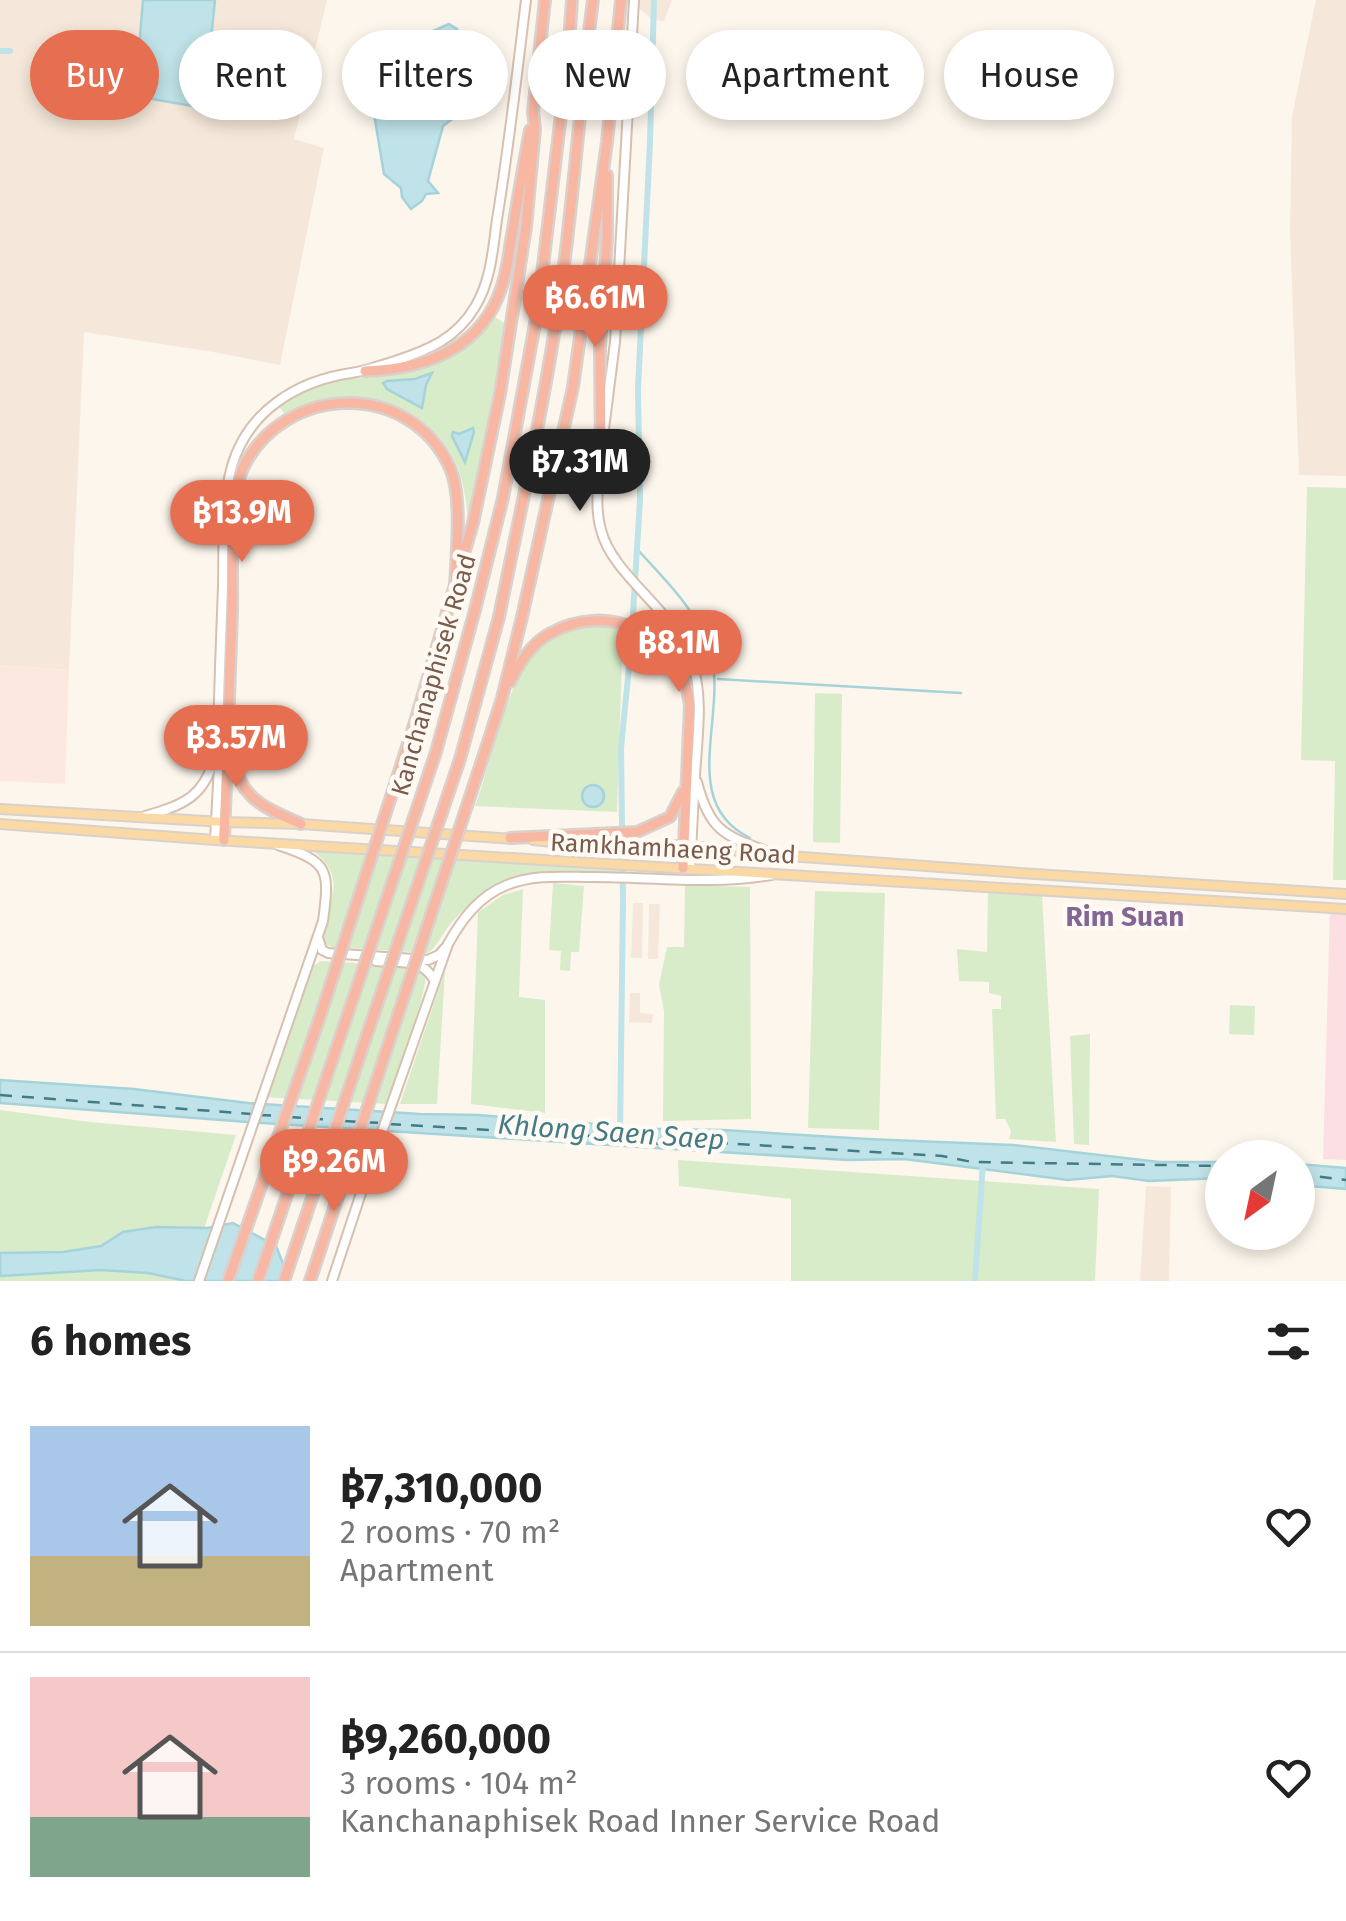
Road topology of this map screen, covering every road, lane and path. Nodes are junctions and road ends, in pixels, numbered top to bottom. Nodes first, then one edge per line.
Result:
1 (528, 0) edge
2 (545, 0) edge
3 (572, 0) edge
4 (594, 0) edge
5 (621, 0) edge
6 (634, 0) edge
7 (542, 30) edge
8 (532, 120) edge
9 (534, 120) edge
10 (607, 142) junction
11 (365, 371) junction
12 (601, 457) junction
13 (455, 588) junction
14 (502, 698) junction
15 (230, 720) junction
16 (218, 740) junction
17 (695, 773) junction
18 (686, 786) junction
19 (0, 808) edge
20 (143, 816) junction
21 (220, 822) junction
22 (0, 824) edge
23 (302, 824) junction
24 (510, 838) junction
25 (219, 840) junction
26 (274, 844) junction
27 (688, 846) junction
28 (775, 855) junction
29 (871, 862) junction
30 (686, 868) junction
31 (995, 871) junction
32 (776, 875) junction
33 (870, 879) junction
34 (994, 887) junction
35 (1346, 894) edge
36 (1346, 909) edge
37 (318, 937) junction
38 (448, 944) junction
39 (309, 965) junction
40 (435, 982) junction
41 (332, 1279) edge
42 (199, 1281) edge
43 (228, 1281) edge
44 (258, 1281) edge
45 (284, 1281) edge
46 (310, 1281) edge

1 - 11 main road
2 - 7 highway
3 - 44 highway, Kanchanaphisek Road, bridge
4 - 45 highway, Kanchanaphisek Road, bridge
5 - 10 highway
6 - 12 main road
8 - 11 highway
9 - 13 highway
10 - 12 highway
10 - 14 highway
11 - 16 main road
12 - 17 main road
13 - 15 highway
13 - 43 highway, bridge
14 - 18 highway
14 - 46 highway, bridge
15 - 21 highway
15 - 23 highway
16 - 20 main road
16 - 21 main road
17 - 27 main road
17 - 28 main road
18 - 24 highway
18 - 27 highway
19 - 20 main road, Ramkhamhaeng Road
20 - 21 main road, Ramkhamhaeng Road
21 - 23 main road, Ramkhamhaeng Road
21 - 25 highway
22 - 25 main road, Ramkhamhaeng Road
23 - 24 main road, Ramkhamhaeng Road
24 - 27 main road, Ramkhamhaeng Road
25 - 26 main road, Ramkhamhaeng Road
26 - 30 main road, Ramkhamhaeng Road
26 - 37 main road
27 - 28 main road, Ramkhamhaeng Road
27 - 30 highway
28 - 29 main road, Ramkhamhaeng Road
29 - 31 main road, Ramkhamhaeng Road
29 - 33 main road
30 - 32 main road, Ramkhamhaeng Road
31 - 34 main road
31 - 35 main road, Ramkhamhaeng Road
32 - 33 main road, Ramkhamhaeng Road
32 - 38 main road
33 - 34 main road, Ramkhamhaeng Road
34 - 36 main road, Ramkhamhaeng Road
37 - 38 main road
37 - 39 main road
38 - 40 main road
39 - 40 main road
39 - 42 main road
40 - 41 main road

